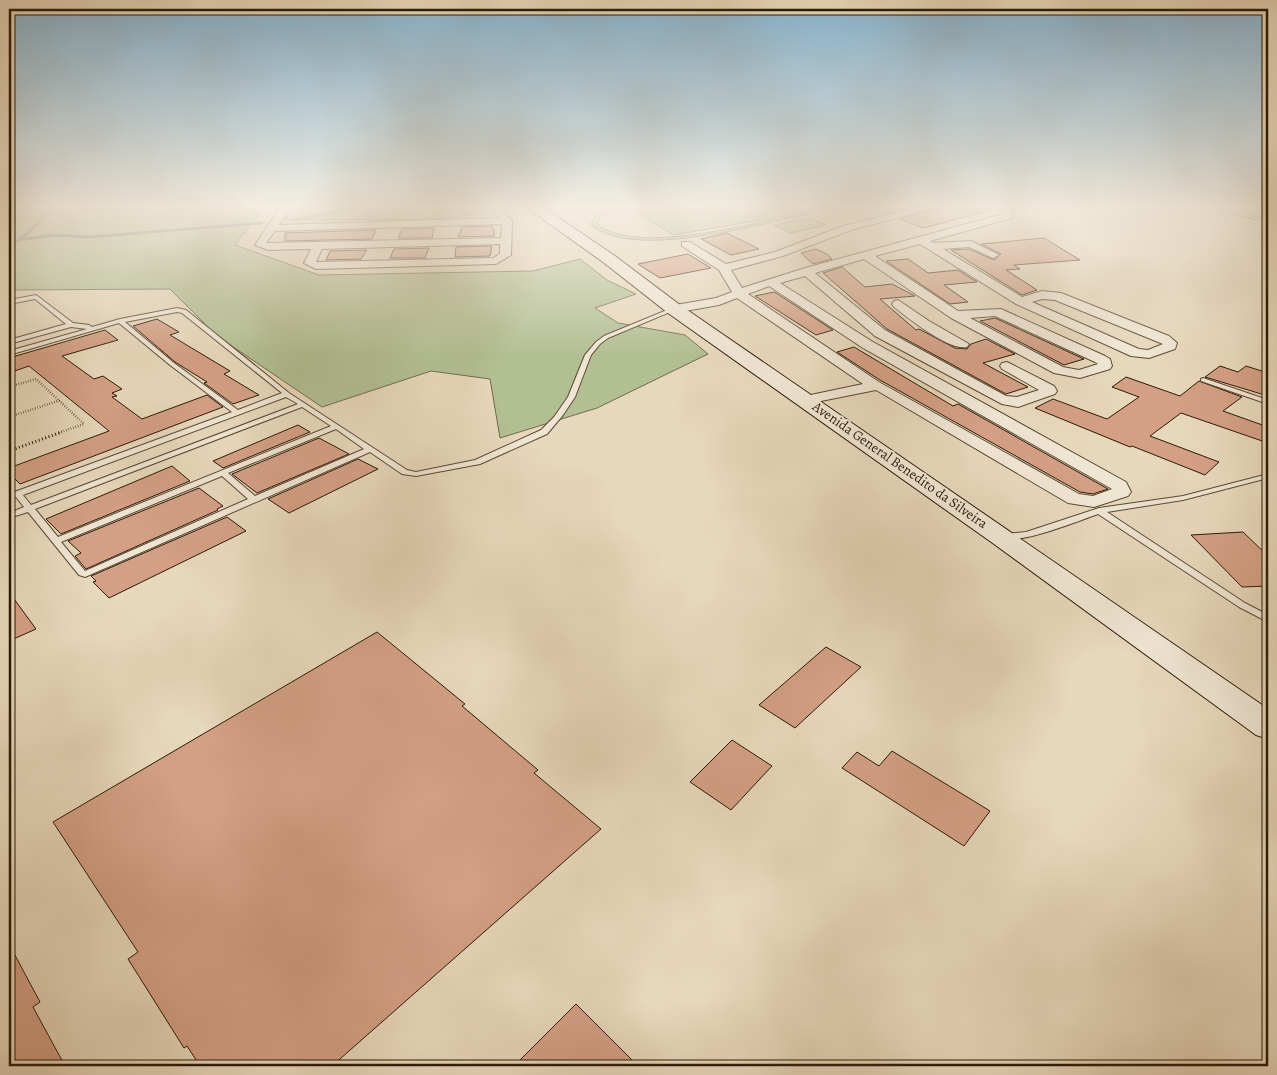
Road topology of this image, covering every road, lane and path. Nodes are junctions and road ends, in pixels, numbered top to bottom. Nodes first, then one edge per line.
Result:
1 (314, 255) edge
2 (376, 255) edge
3 (504, 255) edge
4 (603, 255) edge
5 (704, 255) edge
6 (774, 255) edge
7 (865, 255) joint
8 (947, 255) edge
9 (372, 264) junction
10 (724, 268) junction
11 (806, 271) junction
12 (770, 282) junction
13 (738, 294) junction
14 (1020, 301) junction
15 (9, 302) edge
16 (898, 304) dead end
17 (674, 309) junction
18 (955, 315) junction
19 (120, 320) junction
20 (924, 324) junction
21 (71, 325) junction
22 (94, 328) junction
23 (880, 333) junction
24 (9, 342) edge
25 (962, 344) dead end
26 (9, 353) edge
27 (1007, 366) dead end
28 (1203, 380) dead end
29 (876, 386) junction
30 (9, 387) edge
31 (287, 394) junction
32 (61, 400) junction
33 (806, 400) junction
34 (1268, 402) edge
35 (302, 405) junction
36 (236, 412) junction
37 (9, 417) edge
38 (335, 427) junction
39 (370, 450) junction
40 (9, 451) edge
41 (222, 472) junction
42 (1268, 476) edge
43 (18, 494) junction
44 (9, 497) edge
45 (254, 500) junction
46 (31, 508) junction
47 (1099, 510) junction
48 (9, 516) edge
49 (1003, 538) junction
50 (56, 540) junction
51 (1268, 619) edge
52 (1268, 726) edge

1 - 9 street
2 - 9 street
3 - 9 street
4 - 17 main road, Avenida General Benedito da Silveira
5 - 10 street
6 - 10 street
7 - 11 street
7 - 18 street
8 - 14 street
10 - 13 street
11 - 12 street
11 - 23 street
12 - 13 street
12 - 29 street
13 - 17 street
13 - 29 street
14 - 14 street
15 - 21 lane
16 - 20 street
17 - 33 main road, Avenida General Benedito da Silveira
17 - 39 lane
18 - 18 street
19 - 22 lane
19 - 31 lane
19 - 36 lane
20 - 23 street
20 - 25 street
21 - 22 lane
21 - 24 lane
22 - 26 lane
23 - 27 street
28 - 34 lane
29 - 33 street
30 - 32 path
31 - 35 lane
31 - 36 lane
32 - 37 path
32 - 40 path
33 - 49 main road, Avenida General Benedito da Silveira
35 - 38 lane
35 - 46 lane
36 - 43 lane
38 - 39 lane
38 - 41 lane
39 - 45 lane
41 - 45 lane
41 - 50 lane
42 - 47 lane
43 - 44 lane
43 - 46 lane
45 - 50 lane
46 - 48 lane
46 - 50 lane
47 - 49 lane
47 - 51 lane
49 - 52 main road, Avenida General Benedito da Silveira

